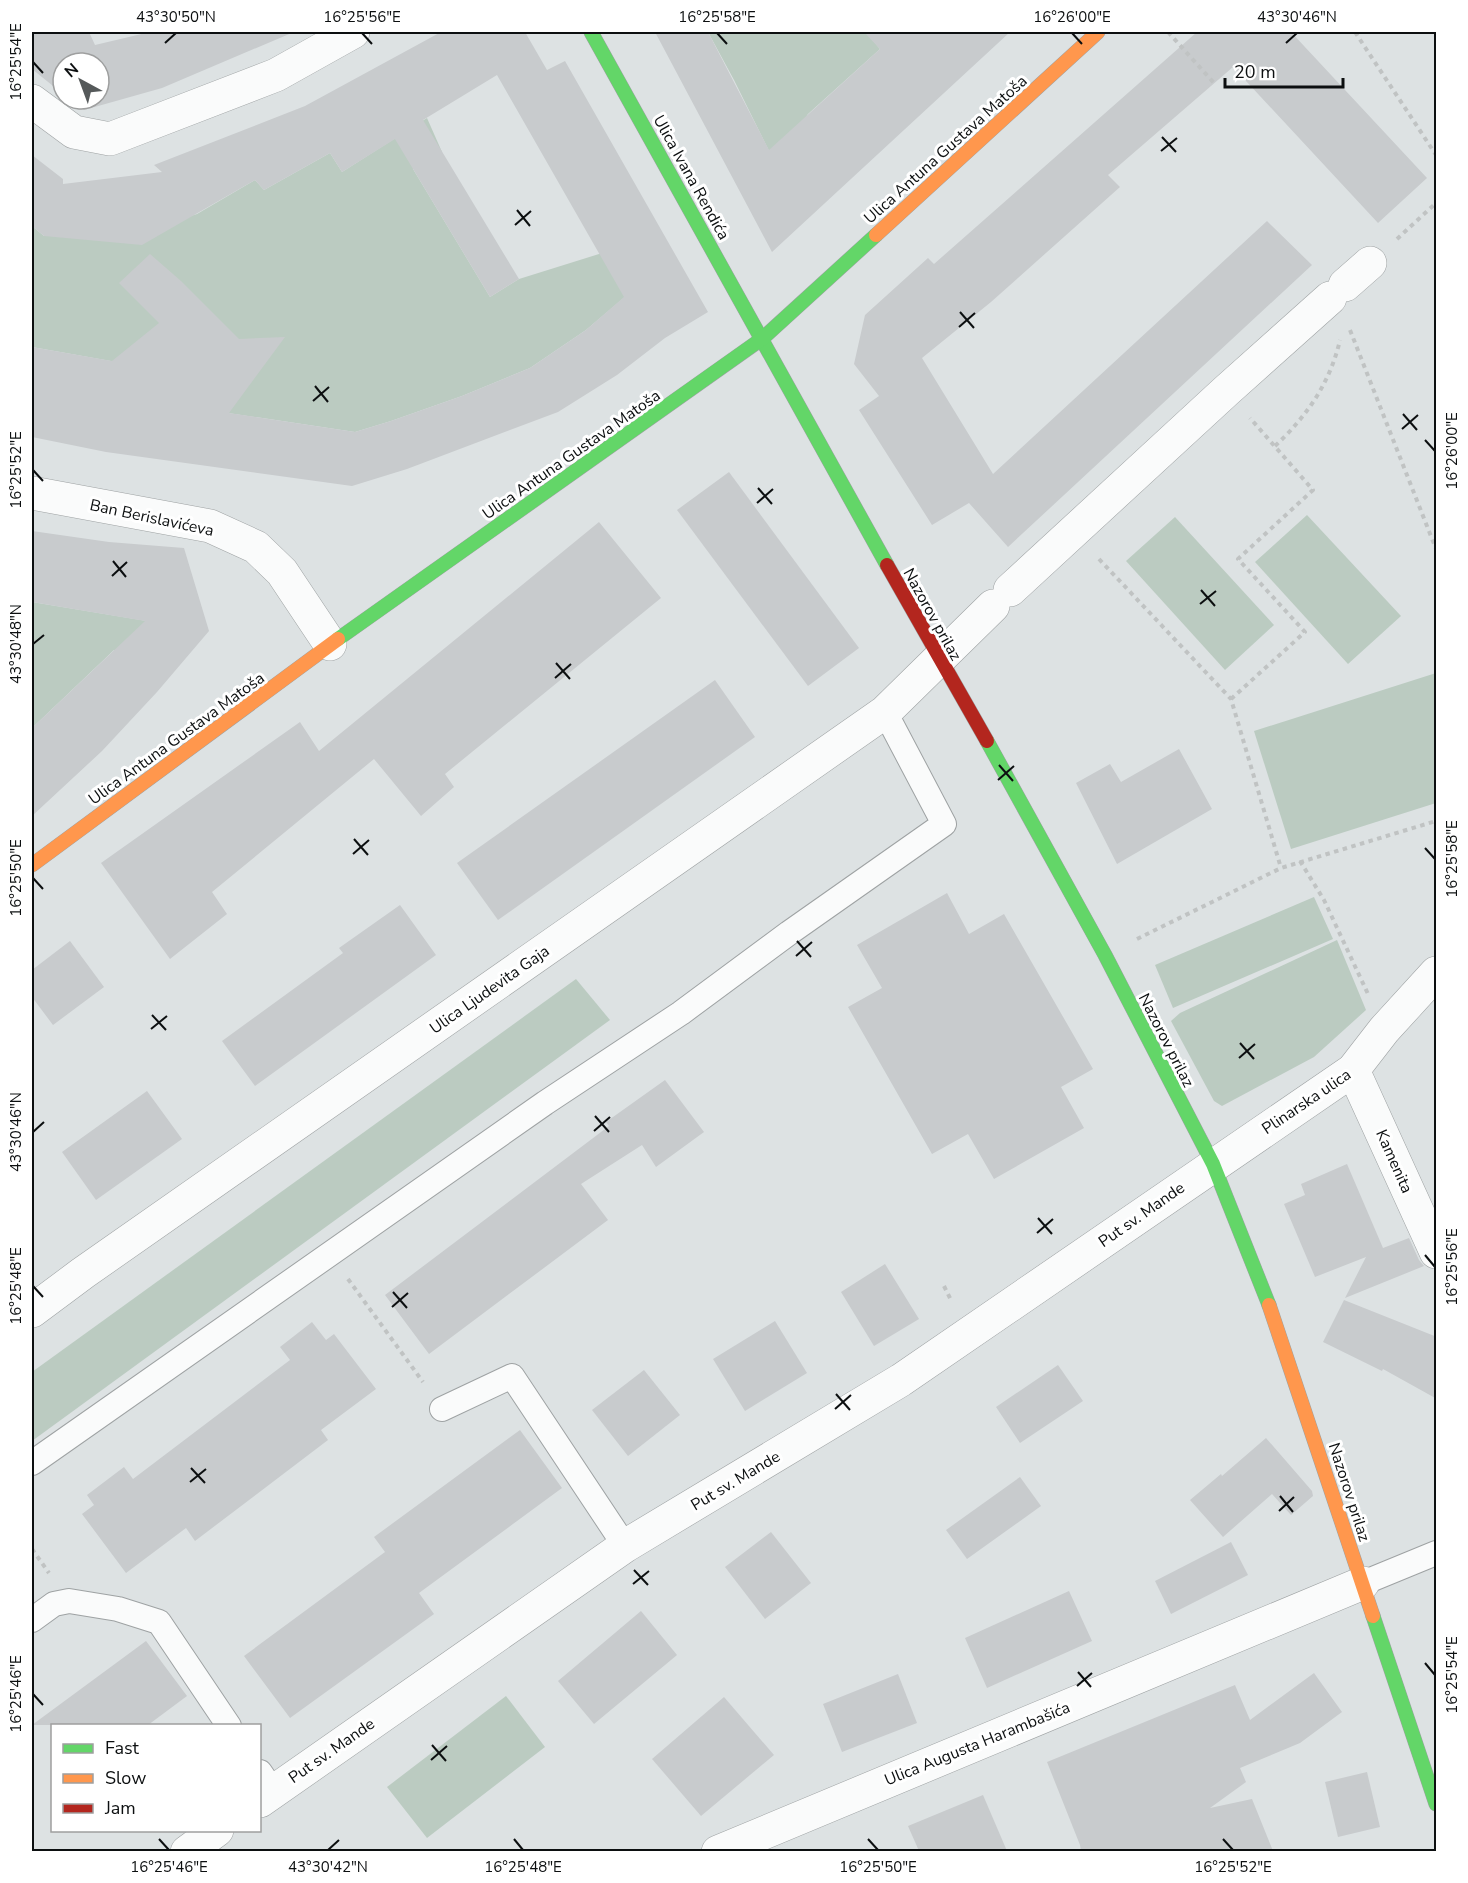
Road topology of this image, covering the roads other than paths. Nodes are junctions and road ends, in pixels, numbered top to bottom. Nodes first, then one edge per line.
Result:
1 (353, 32) edge
2 (591, 32) edge
3 (1098, 32) edge
4 (32, 101) edge
5 (1370, 264) road end
6 (763, 338) junction
7 (32, 493) edge
8 (330, 644) junction
9 (940, 660) junction
10 (885, 712) junction
11 (32, 865) edge
12 (1437, 973) edge
13 (1353, 1070) junction
14 (1213, 1164) junction
15 (1437, 1252) edge
16 (32, 1311) edge
17 (442, 1409) road end
18 (32, 1463) edge
19 (625, 1546) junction
20 (1437, 1553) edge
21 (1363, 1583) junction
22 (32, 1620) edge
23 (228, 1724) edge
24 (264, 1788) edge
25 (1437, 1804) edge
26 (214, 1832) edge
27 (187, 1851) edge
28 (718, 1851) edge

1 - 4 street
2 - 6 street, Ulica Ivana Rendića
3 - 6 street, Ulica Antuna Gustava Matoša
5 - 9 street, Ulica Ljudevita Gaja
6 - 8 street, Ulica Antuna Gustava Matoša
6 - 9 street, Nazorov prilaz
7 - 8 street, Ban Berislavićeva
8 - 11 street, Ulica Antuna Gustava Matoša
9 - 10 street, Ulica Ljudevita Gaja
9 - 14 street, Nazorov prilaz
10 - 16 street, Ulica Ljudevita Gaja
10 - 18 lane
12 - 13 street, Plinarska ulica
13 - 14 street, Plinarska ulica
13 - 15 street, Kamenita
14 - 19 street, Put sv. Mande
14 - 21 street, Nazorov prilaz
17 - 19 lane
19 - 24 street, Put sv. Mande
20 - 21 lane, Ulica Augusta Harambašića
21 - 25 street, Nazorov prilaz
21 - 28 street, Ulica Augusta Harambašića
22 - 23 lane
26 - 27 street

